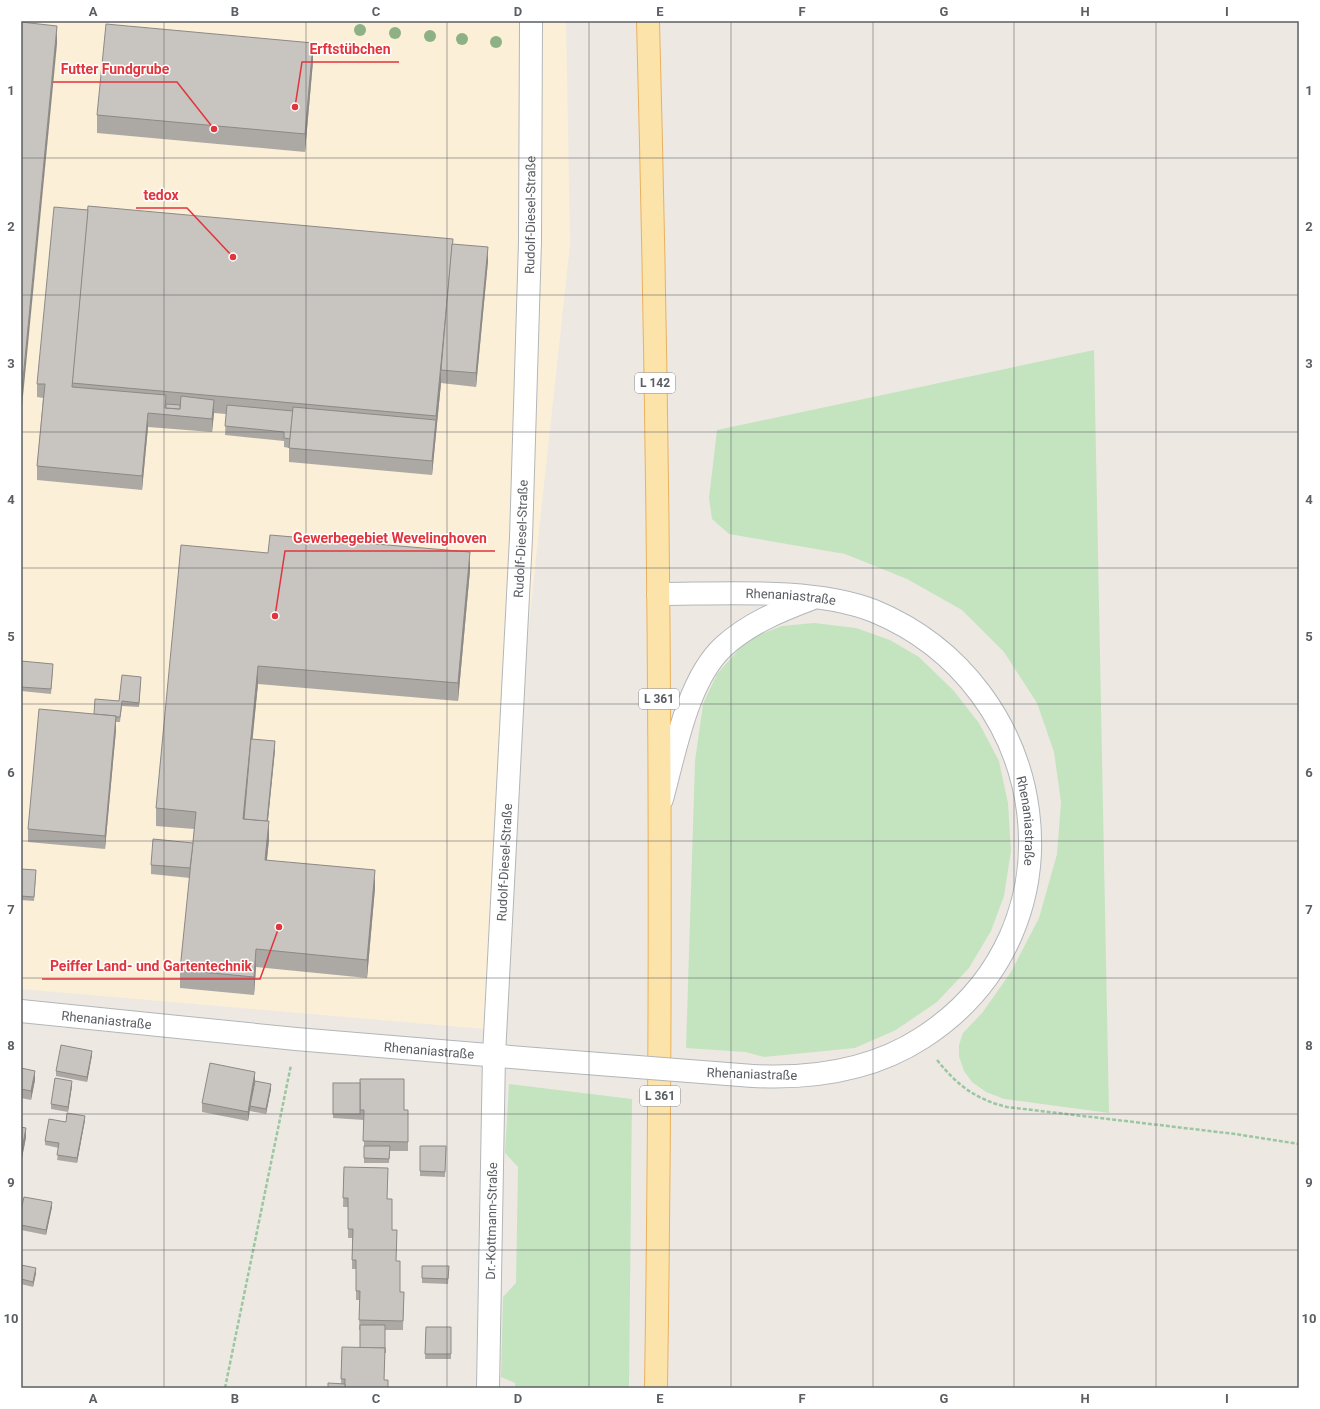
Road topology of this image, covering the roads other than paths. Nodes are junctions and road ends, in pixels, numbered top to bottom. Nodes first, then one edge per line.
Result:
1 (531, 21) edge
2 (648, 21) edge
3 (658, 594) junction
4 (817, 597) junction
5 (660, 804) junction
6 (21, 1012) edge
7 (494, 1055) junction
8 (488, 1388) edge
9 (656, 1388) edge

1 - 7 main road, Rudolf-Diesel-Straße
2 - 3 main road, L 142
3 - 4 main road, Rhenaniastraße / L 361
3 - 5 main road, L 361
4 - 5 main road, L 361
4 - 7 main road, Rhenaniastraße / L 361, bridge
5 - 9 main road, L 361
6 - 7 main road, Rhenaniastraße / L 361
7 - 8 main road, Dr.-Kottmann-Straße

